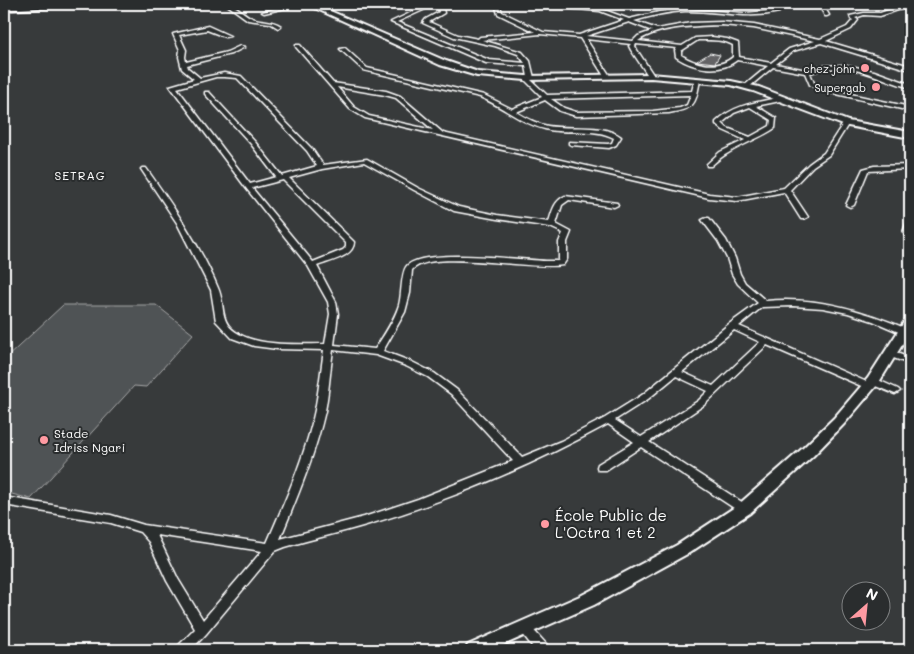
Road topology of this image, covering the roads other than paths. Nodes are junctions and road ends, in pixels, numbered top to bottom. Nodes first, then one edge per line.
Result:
1 (73, 4) edge
2 (228, 4) edge
3 (300, 4) edge
4 (309, 4) edge
5 (338, 4) edge
6 (423, 4) edge
7 (440, 4) edge
8 (497, 4) edge
9 (796, 4) edge
10 (821, 4) edge
11 (853, 4) edge
12 (910, 4) edge
13 (554, 7) edge
14 (4, 8) edge
15 (731, 10) junction
16 (326, 11) junction
17 (777, 11) dead end
18 (264, 12) dead end
19 (827, 15) dead end
20 (630, 21) junction
21 (733, 24) junction
22 (278, 26) dead end
23 (657, 31) junction
24 (542, 32) junction
25 (227, 36) dead end
26 (581, 36) junction
27 (472, 40) junction
28 (636, 41) junction
29 (820, 42) junction
30 (298, 46) dead end
31 (242, 47) dead end
32 (681, 47) junction
33 (343, 49) dead end
34 (736, 58) junction
35 (910, 58) edge
36 (184, 64) junction
37 (899, 64) junction
38 (528, 65) junction
39 (772, 65) junction
40 (910, 68) edge
41 (807, 72) junction
42 (607, 76) junction
43 (651, 76) junction
44 (528, 78) junction
45 (199, 80) junction
46 (697, 80) junction
47 (330, 84) junction
48 (174, 86) joint
49 (747, 86) junction
50 (910, 86) edge
51 (207, 93) dead end
52 (694, 94) junction
53 (546, 97) junction
54 (783, 99) junction
55 (751, 105) junction
56 (910, 109) edge
57 (510, 112) junction
58 (846, 123) junction
59 (440, 133) junction
60 (910, 135) edge
61 (751, 140) junction
62 (571, 143) dead end
63 (709, 165) dead end
64 (321, 167) junction
65 (910, 167) edge
66 (144, 169) dead end
67 (282, 177) junction
68 (248, 187) junction
69 (786, 190) junction
70 (850, 204) dead end
71 (614, 205) dead end
72 (804, 217) dead end
73 (706, 220) dead end
74 (910, 224) edge
75 (552, 225) junction
76 (910, 236) edge
77 (312, 265) junction
78 (764, 304) junction
79 (908, 325) edge
80 (732, 326) junction
81 (766, 340) junction
82 (330, 347) junction
83 (378, 352) junction
84 (891, 354) junction
85 (910, 361) edge
86 (677, 373) junction
87 (871, 384) junction
88 (715, 391) junction
89 (895, 391) dead end
90 (608, 420) junction
91 (642, 442) junction
92 (520, 462) junction
93 (602, 467) dead end
94 (4, 501) edge
95 (744, 509) junction
96 (144, 529) junction
97 (271, 548) junction
98 (525, 629) junction
99 (202, 630) junction
100 (183, 650) edge
101 (474, 650) edge
102 (543, 650) edge

1 - 14 street
2 - 22 street
3 - 18 street
4 - 16 street
5 - 16 street
6 - 38 street
7 - 27 street
8 - 24 street
9 - 10 street
10 - 11 street
10 - 19 street
12 - 29 street
13 - 20 street
15 - 17 street
15 - 20 street
15 - 21 street
16 - 44 street
20 - 23 street
20 - 26 street
21 - 23 street
21 - 29 street
23 - 28 street
24 - 26 street
24 - 27 street
25 - 36 street
26 - 28 street
26 - 42 street
27 - 38 street
28 - 32 street
28 - 43 street
29 - 37 street
29 - 39 street
30 - 47 street
31 - 36 street
32 - 34 street
32 - 34 street
33 - 57 street
34 - 39 street
35 - 37 street
36 - 45 street
37 - 40 street
38 - 44 street
39 - 41 street
39 - 49 street
41 - 50 street
41 - 56 street
42 - 43 street
42 - 44 street
43 - 46 street
44 - 53 street
45 - 48 street
45 - 64 street
46 - 49 street
46 - 52 street
47 - 59 street
47 - 59 street
48 - 68 street
49 - 54 street
51 - 67 street
52 - 53 street
52 - 53 street
53 - 57 street
54 - 55 street
54 - 58 street
55 - 61 street
55 - 61 street
57 - 62 street
58 - 60 street
58 - 69 street
59 - 69 street
61 - 63 street
64 - 67 street
64 - 75 street
65 - 70 street
66 - 82 street
67 - 68 street
67 - 77 street
68 - 77 street
69 - 72 street
71 - 75 street
73 - 78 street
74 - 76 street
75 - 83 street
77 - 82 street
78 - 79 street
78 - 80 street
79 - 84 street
80 - 81 street
80 - 86 street
81 - 87 street
81 - 88 street
82 - 83 street
82 - 97 street
83 - 92 street
84 - 85 street
84 - 87 street
86 - 88 street
86 - 90 street
87 - 89 street
87 - 95 street
88 - 91 street
90 - 91 street
90 - 92 street
91 - 93 street
91 - 95 street
92 - 97 street
94 - 96 street
95 - 98 street
96 - 97 street
96 - 99 street
97 - 99 street
98 - 101 street
98 - 102 street
99 - 100 street

